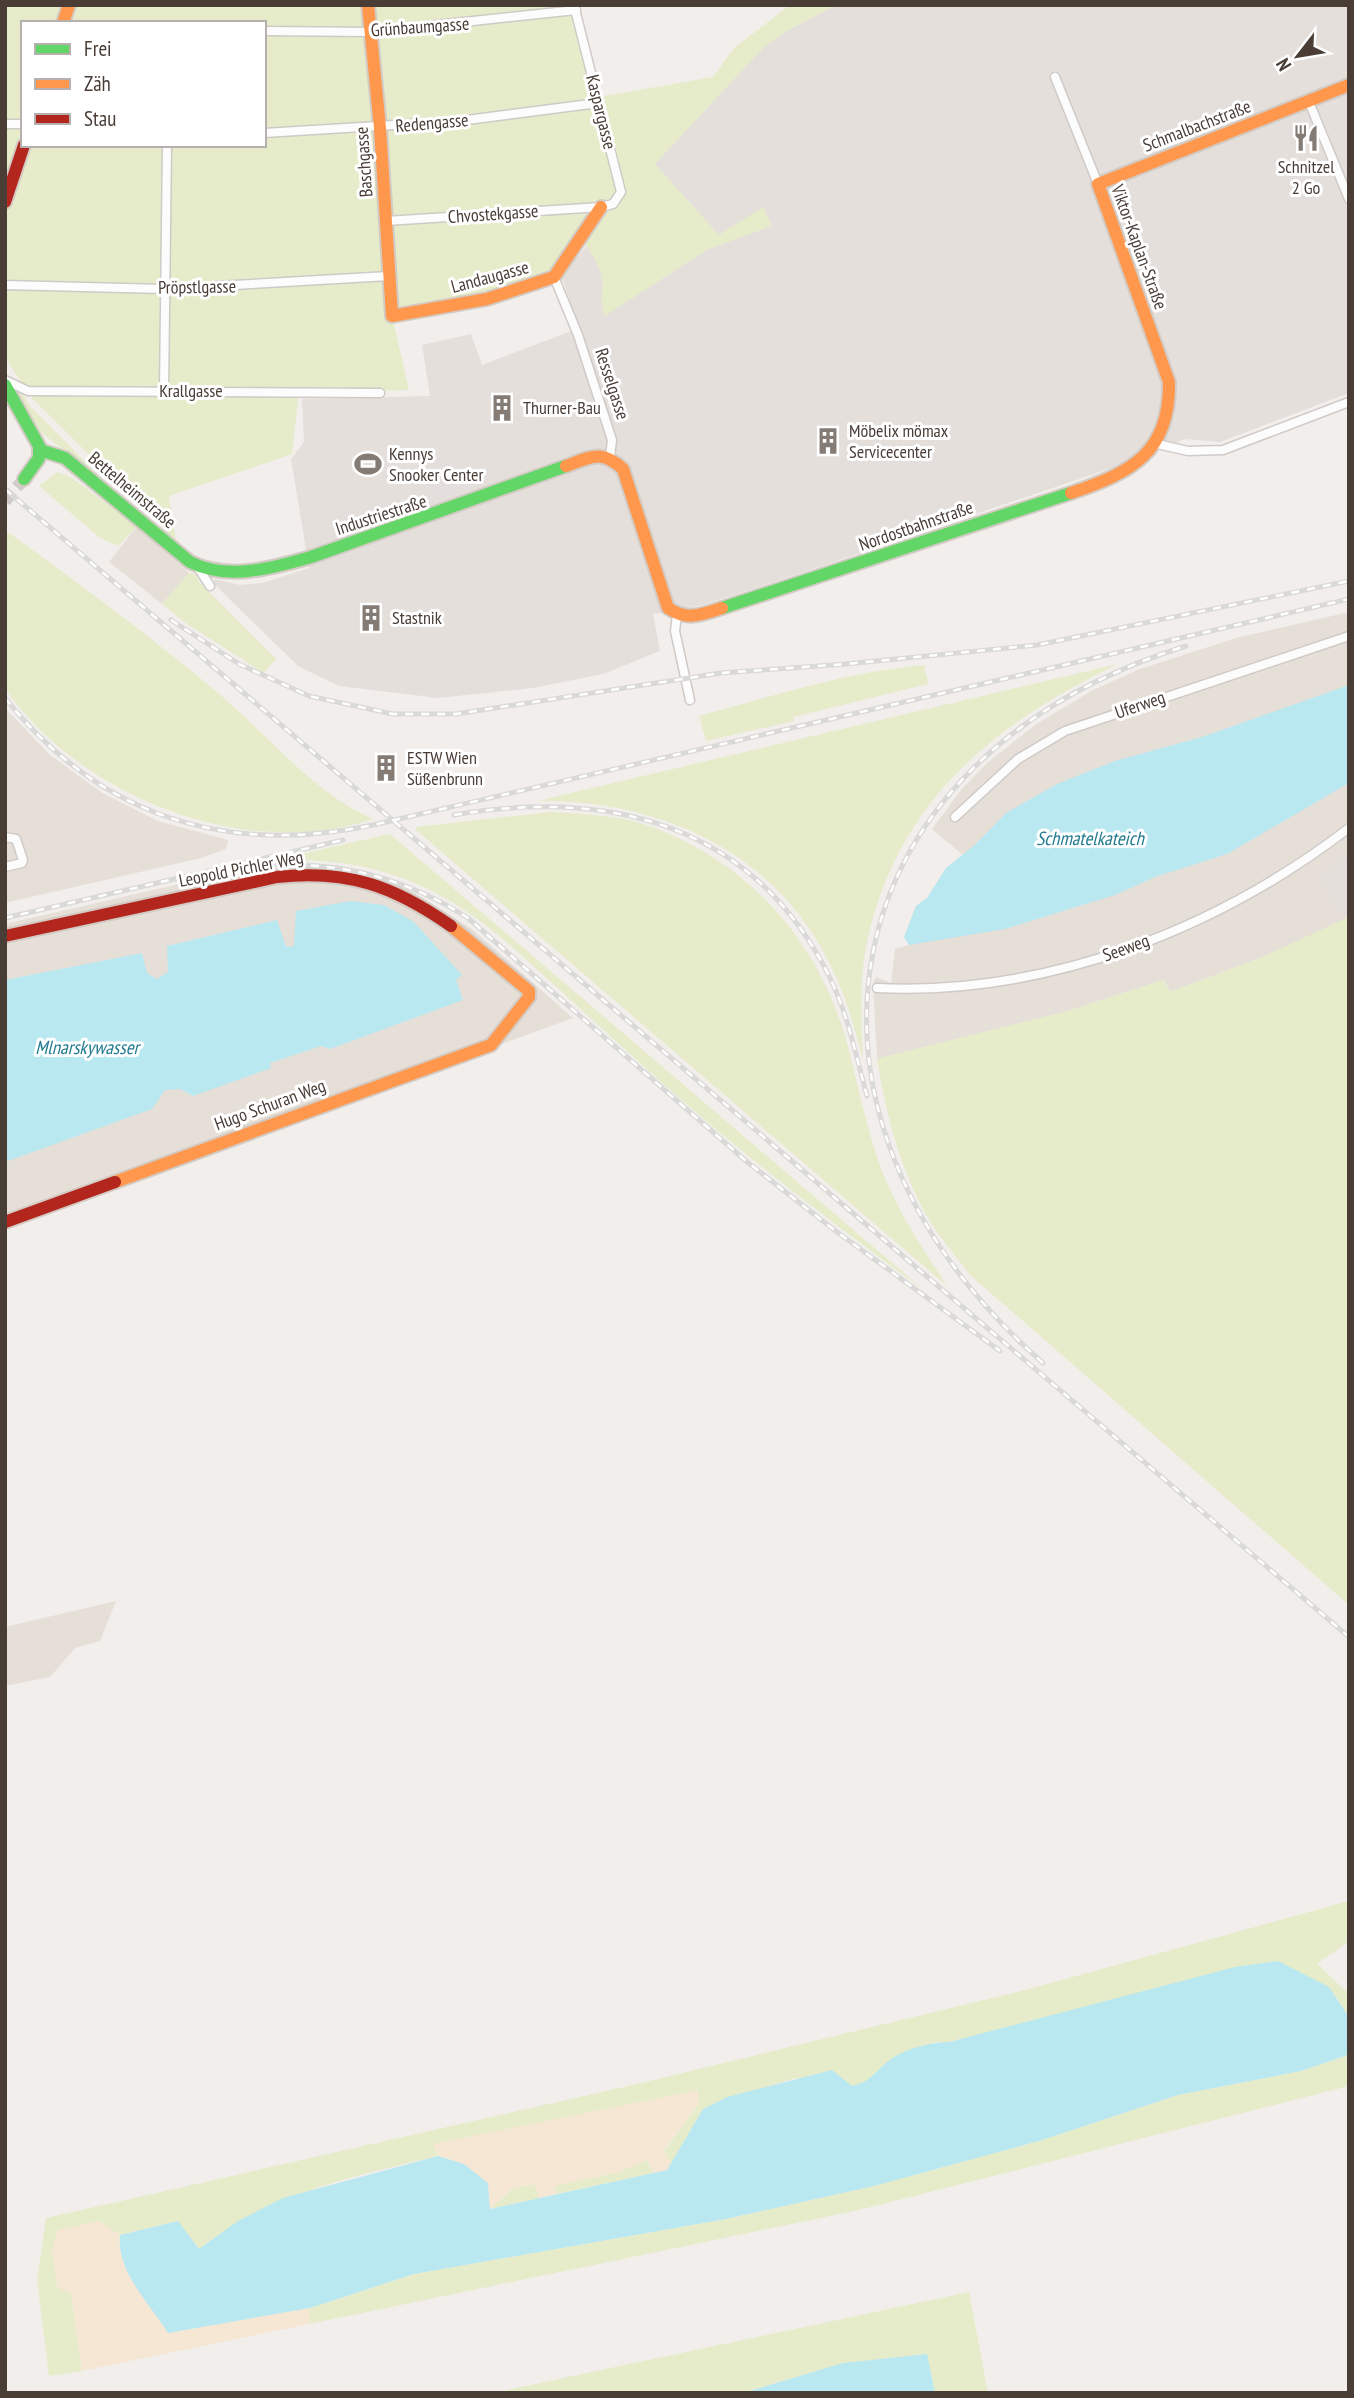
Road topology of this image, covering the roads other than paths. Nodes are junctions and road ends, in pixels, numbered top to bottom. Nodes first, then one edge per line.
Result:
1 (368, 5) edge
2 (575, 8) edge
3 (266, 31) edge
4 (370, 32) junction
5 (1055, 77) dead end
6 (1349, 85) edge
7 (1308, 102) junction
8 (598, 103) junction
9 (380, 128) junction
10 (266, 133) edge
11 (22, 147) edge
12 (167, 147) edge
13 (1098, 184) junction
14 (1349, 199) edge
15 (5, 202) edge
16 (601, 207) junction
17 (386, 221) junction
18 (389, 276) junction
19 (554, 277) junction
20 (5, 285) edge
21 (164, 289) junction
22 (392, 316) joint
23 (5, 382) edge
24 (164, 391) junction
25 (380, 393) dead end
26 (1349, 402) edge
27 (1160, 438) junction
28 (40, 450) junction
29 (610, 457) junction
30 (24, 479) tunnel mouth
31 (197, 566) junction
32 (210, 586) dead end
33 (677, 615) junction
34 (1349, 636) edge
35 (690, 699) dead end
36 (955, 817) dead end
37 (1349, 828) edge
38 (5, 837) edge
39 (5, 867) edge
40 (5, 936) edge
41 (877, 988) dead end
42 (529, 997) joint
43 (5, 1222) edge

1 - 4 street, Baschgasse
2 - 4 street, Grünbaumgasse
2 - 8 street, Kaspargasse
3 - 4 street, Grünbaumgasse
4 - 9 street, Baschgasse
5 - 13 street, Viktor-Kaplan-Straße
6 - 7 street, Schmalbachstraße
7 - 13 street, Schmalbachstraße
7 - 14 street
8 - 9 street, Redengasse
8 - 16 street, Kaspargasse
9 - 10 street, Redengasse
9 - 17 street, Baschgasse
11 - 15 street
12 - 21 street
13 - 27 street, Viktor-Kaplan-Straße
16 - 17 street, Chvostekgasse
16 - 19 street, Landaugasse
17 - 18 street, Baschgasse
18 - 21 street, Pröpstlgasse
18 - 22 street, Baschgasse
19 - 22 street, Landaugasse
19 - 29 street, Resselgasse
20 - 21 street, Pröpstlgasse
21 - 24 street
23 - 24 street, Krallgasse
23 - 28 street
24 - 25 street, Krallgasse
26 - 27 street
27 - 33 street, Nordostbahnstraße
28 - 30 street
28 - 31 street, Bettelheimstraße
29 - 31 street, Industriestraße
29 - 33 street, Resselgasse
31 - 32 street
33 - 35 street
34 - 36 street, Uferweg
37 - 41 street, Seeweg
38 - 39 street
40 - 42 street, Leopold Pichler Weg
42 - 43 street, Hugo Schuran Weg

